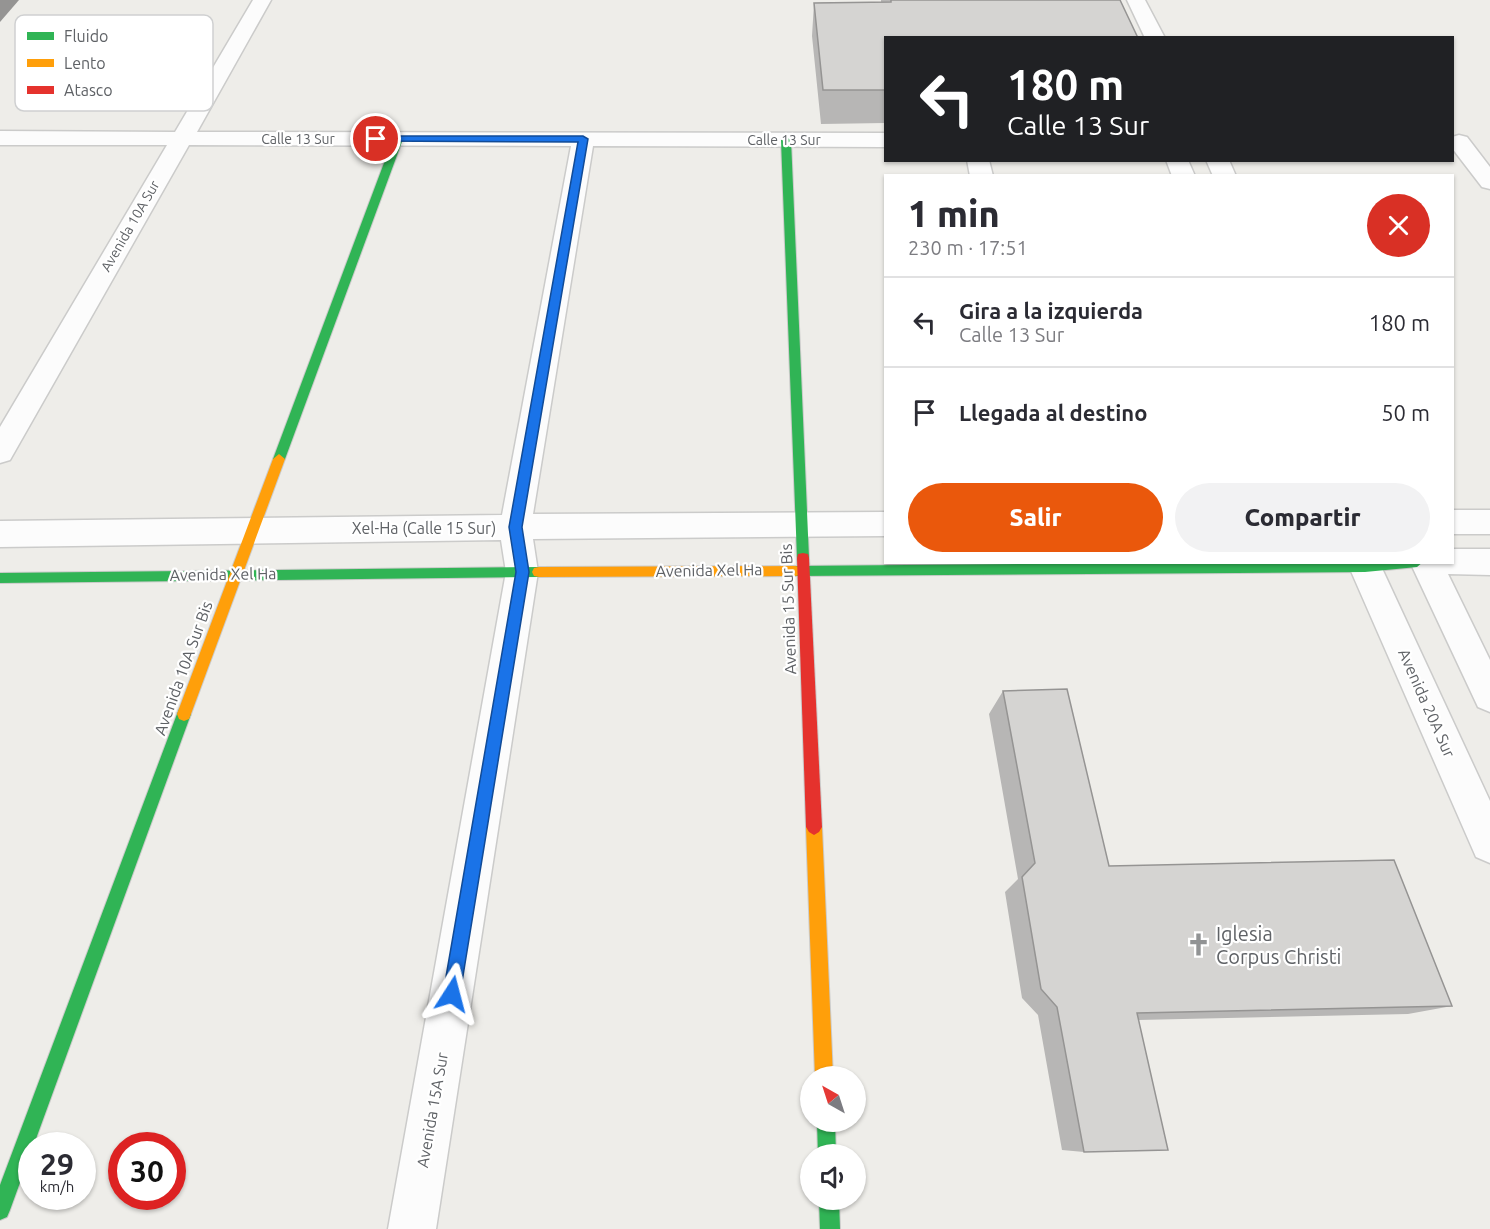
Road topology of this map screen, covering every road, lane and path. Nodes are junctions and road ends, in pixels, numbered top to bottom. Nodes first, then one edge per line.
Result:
1 (262, 0) edge
2 (1136, 0) edge
3 (1154, 36) edge
4 (213, 83) edge
5 (197, 111) edge
6 (0, 138) edge
7 (180, 139) junction
8 (398, 139) junction
9 (583, 139) junction
10 (786, 140) junction
11 (884, 140) edge
12 (1455, 142) edge
13 (1490, 142) edge
14 (1490, 182) edge
15 (0, 452) edge
16 (1454, 522) edge
17 (1490, 522) edge
18 (801, 524) junction
19 (884, 524) edge
20 (515, 527) junction
21 (253, 529) junction
22 (0, 534) edge
23 (1454, 562) edge
24 (1490, 562) edge
25 (1382, 564) edge
26 (1427, 564) edge
27 (1364, 565) edge
28 (1085, 566) edge
29 (803, 569) junction
30 (522, 572) junction
31 (236, 574) junction
32 (0, 578) edge
33 (1490, 696) edge
34 (1490, 844) edge
35 (824, 1066) edge
36 (0, 1210) edge
37 (829, 1210) edge
38 (412, 1229) edge
39 (830, 1229) edge

1 - 4 street, Avenida 10A Sur
2 - 3 street
5 - 7 street, Avenida 10A Sur
6 - 7 street, Calle 13 Sur
7 - 8 street, Calle 13 Sur
7 - 15 street, Avenida 10A Sur
8 - 9 street, Calle 13 Sur
8 - 21 street, Avenida 10A Sur Bis
9 - 10 street, Calle 13 Sur
9 - 20 street, Avenida 15A Sur
10 - 11 street, Calle 13 Sur
10 - 18 street, Avenida 15 Sur Bis
12 - 13 street
12 - 14 street
16 - 17 street
18 - 19 street, Xel-Ha (Calle 15 Sur)
18 - 20 street, Xel-Ha (Calle 15 Sur)
18 - 29 street, Avenida 15 Sur Bis
20 - 21 street, Xel-Ha (Calle 15 Sur)
20 - 30 street, Avenida 15A Sur
21 - 22 street, Xel-Ha (Calle 15 Sur)
21 - 31 street, Avenida 10A Sur Bis
23 - 24 street
25 - 27 street, Avenida Xel Ha
26 - 33 street
27 - 28 street, Avenida Xel Ha
27 - 34 street, Avenida 20A Sur
28 - 29 street, Avenida Xel Ha
29 - 30 street, Avenida Xel Ha
29 - 35 street, Avenida 15 Sur Bis
30 - 31 street, Avenida Xel Ha
30 - 38 street, Avenida 15A Sur
31 - 32 street, Avenida Xel Ha
31 - 36 street, Avenida 10A Sur Bis
37 - 39 street

